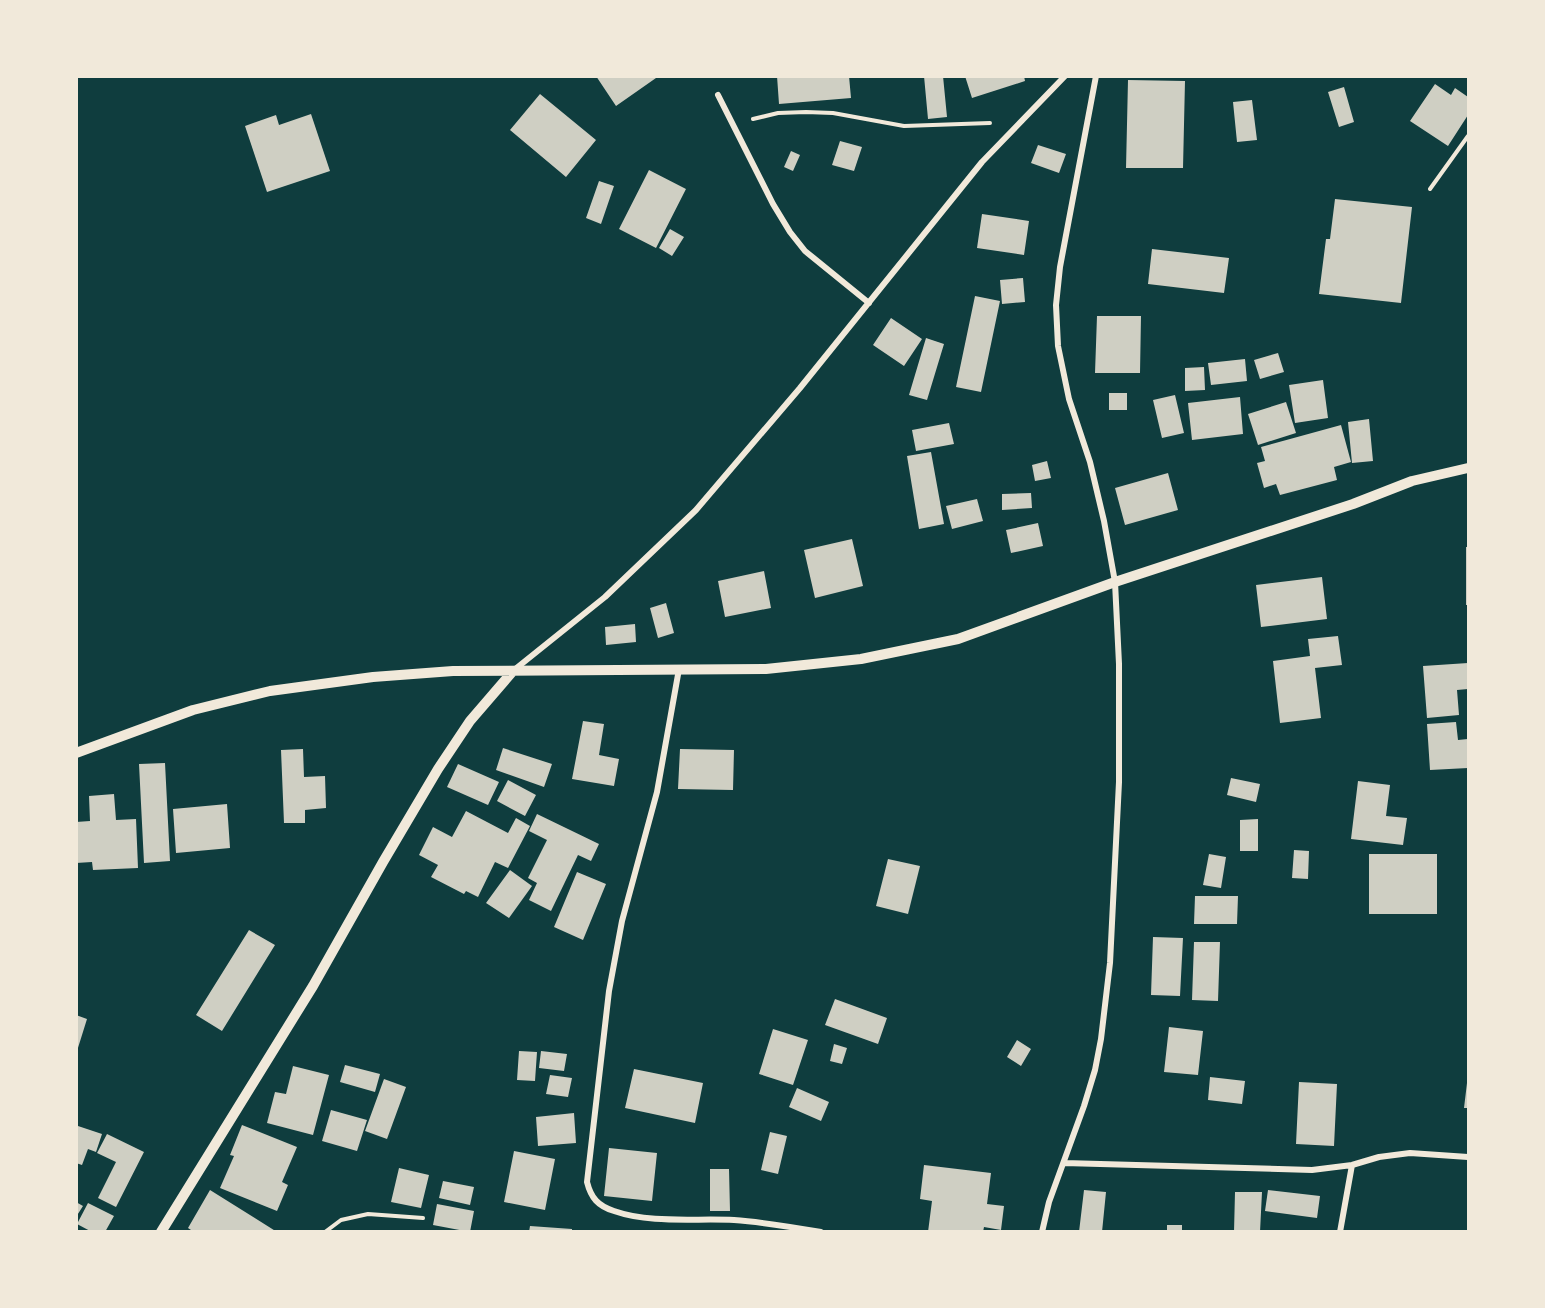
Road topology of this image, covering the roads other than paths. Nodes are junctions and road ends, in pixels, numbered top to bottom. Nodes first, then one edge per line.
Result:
1 (1065, 76) edge
2 (1096, 76) edge
3 (718, 95) dead end
4 (869, 303) junction
5 (1468, 468) edge
6 (1115, 582) junction
7 (679, 669) junction
8 (513, 671) junction
9 (76, 753) edge
10 (1468, 1158) edge
11 (1064, 1163) junction
12 (1352, 1165) junction
13 (161, 1232) edge
14 (821, 1232) edge
15 (1042, 1232) edge
16 (1340, 1232) edge

1 - 4 street
2 - 6 street
3 - 4 street
4 - 8 street
5 - 6 street
6 - 7 street
6 - 11 street
7 - 8 street
7 - 14 street
8 - 9 street
8 - 13 street
10 - 12 street
11 - 12 street
11 - 15 street
12 - 16 street

